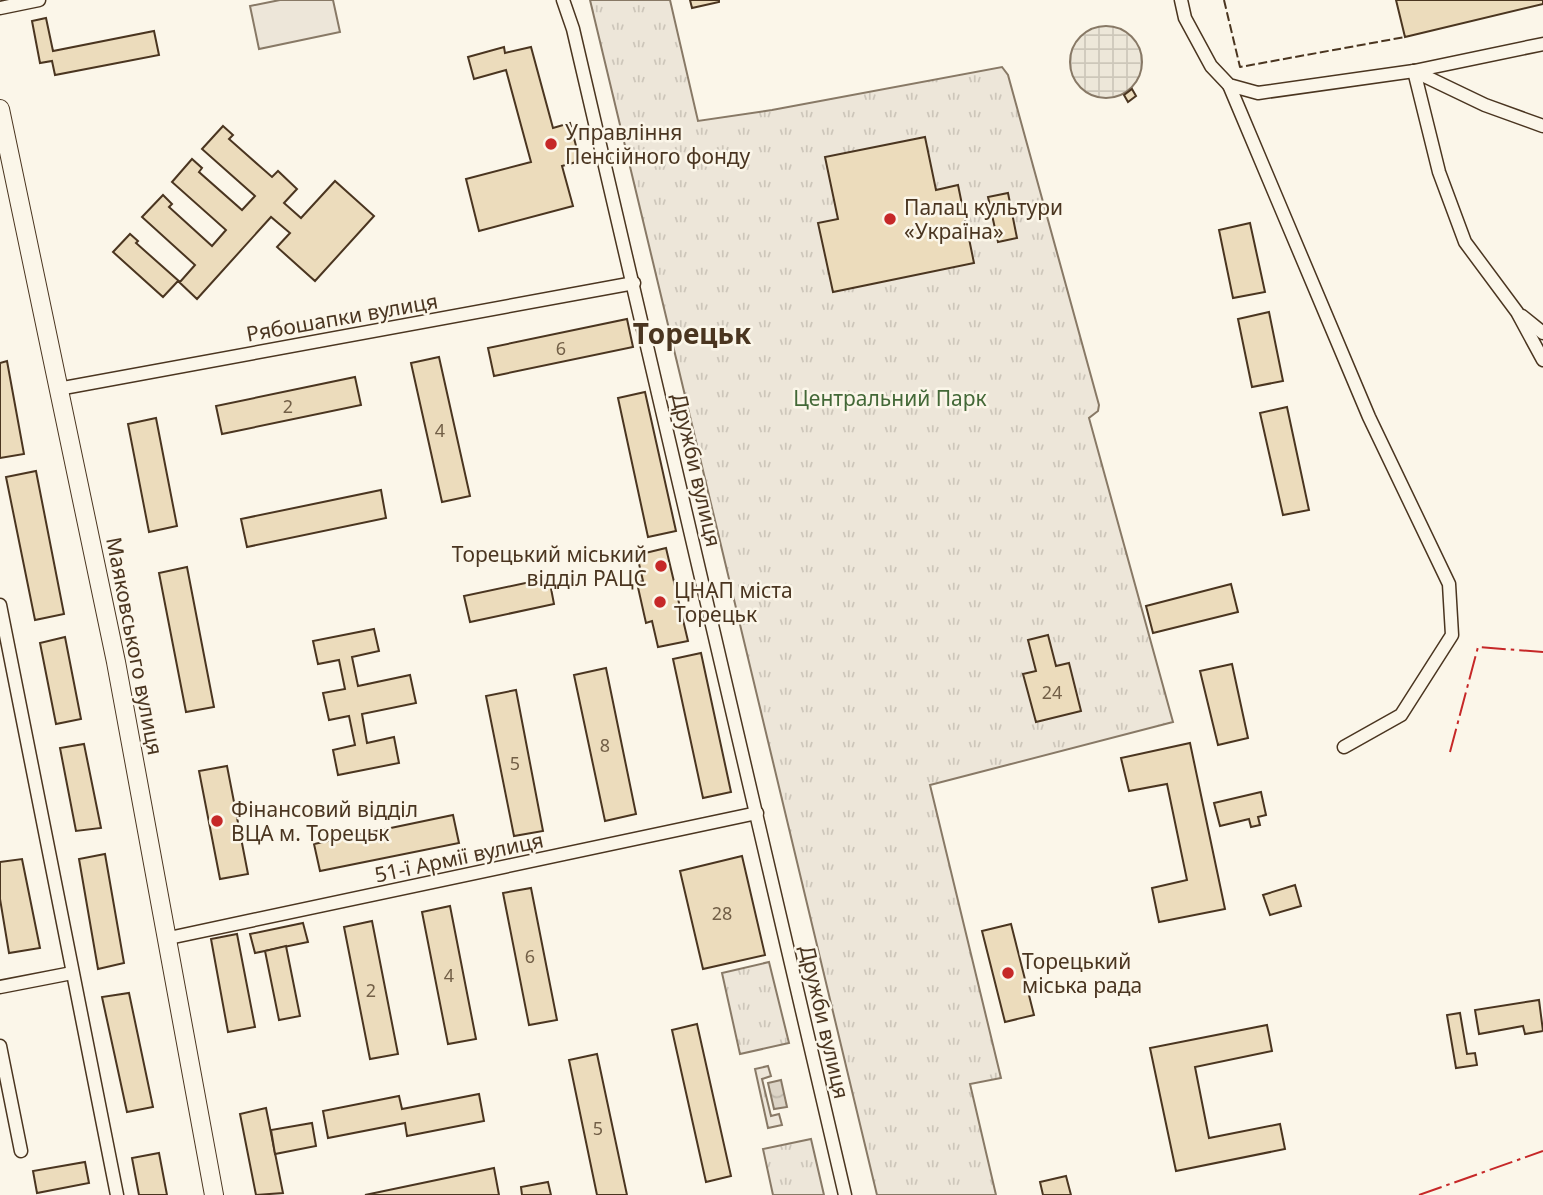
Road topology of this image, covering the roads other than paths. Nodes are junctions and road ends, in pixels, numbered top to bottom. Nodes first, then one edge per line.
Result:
1 (39, 0) edge
2 (563, 0) edge
3 (1181, 0) edge
4 (0, 8) edge
5 (1543, 44) edge
6 (1414, 71) junction
7 (1228, 85) junction
8 (0, 109) edge
9 (1543, 126) edge
10 (2, 128) edge
11 (634, 283) junction
12 (1517, 312) junction
13 (1543, 333) edge
14 (1543, 360) edge
15 (58, 389) junction
16 (0, 605) edge
17 (1344, 747) dead end
18 (757, 813) junction
19 (169, 939) junction
20 (72, 973) junction
21 (0, 987) edge
22 (0, 1046) edge
23 (20, 1151) dead end
24 (117, 1195) edge
25 (214, 1195) edge
26 (845, 1195) edge

1 - 4 street
2 - 11 street, Дружби вулиця
3 - 7 street
5 - 6 street
6 - 7 street
6 - 9 street
6 - 12 street
7 - 17 street
8 - 10 main road, Маяковського вулиця
10 - 15 main road, Маяковського вулиця
11 - 15 street, Рябошапки вулиця
11 - 18 street, Дружби вулиця
12 - 13 street
12 - 14 street
15 - 19 main road, Маяковського вулиця
16 - 20 street
18 - 19 street, 51-ї Армії вулиця
18 - 26 street, Дружби вулиця
19 - 25 main road, Маяковського вулиця
20 - 21 street
20 - 24 street
22 - 23 street

